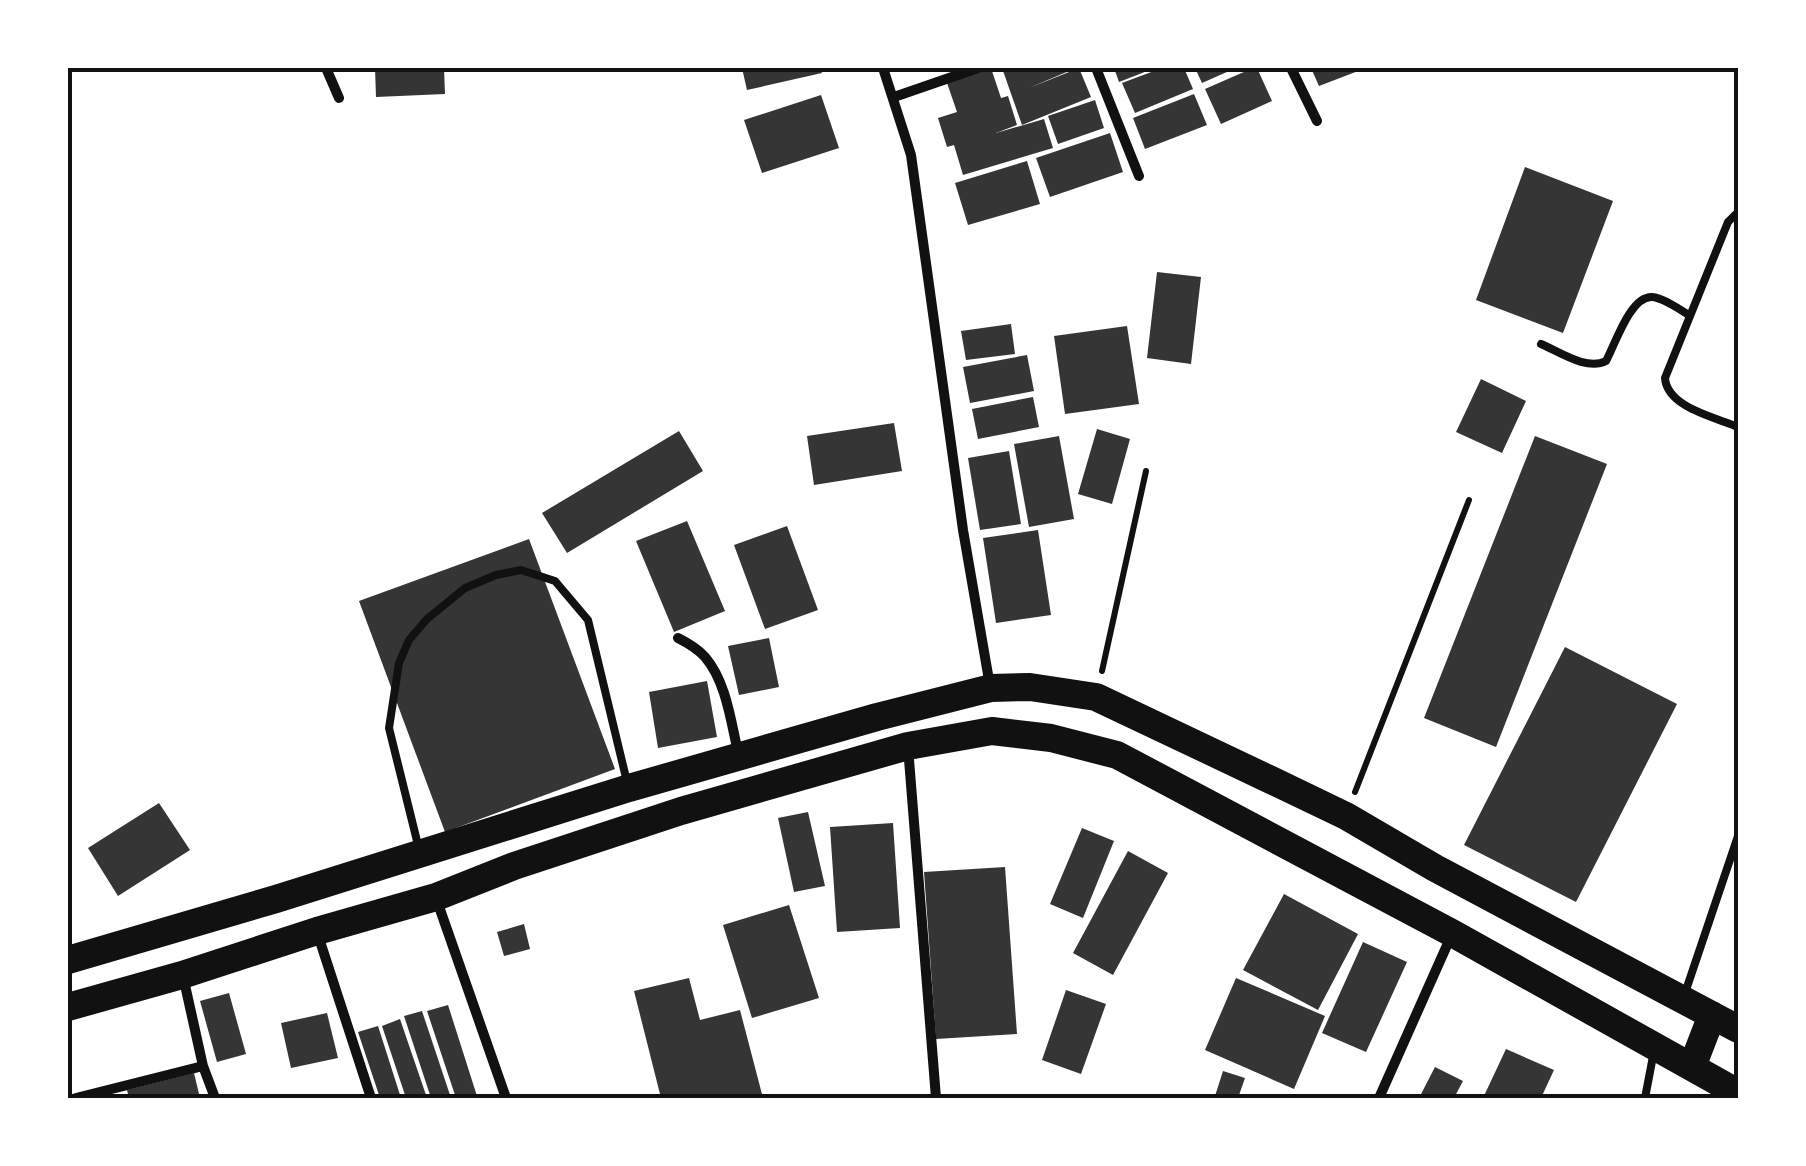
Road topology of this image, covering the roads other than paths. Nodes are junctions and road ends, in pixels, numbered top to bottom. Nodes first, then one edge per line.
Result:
1 (326, 68) edge
2 (883, 68) edge
3 (978, 68) edge
4 (1096, 68) edge
5 (1291, 68) edge
6 (894, 97) junction
7 (339, 98) dead end
8 (1316, 120) dead end
9 (1139, 176) dead end
10 (1738, 212) edge
11 (1689, 315) junction
12 (1542, 344) dead end
13 (1738, 427) edge
14 (678, 638) dead end
15 (991, 688) junction
16 (908, 746) junction
17 (739, 758) junction
18 (629, 788) junction
19 (500, 828) junction
20 (1738, 836) edge
21 (420, 854) junction
22 (514, 866) junction
23 (436, 897) junction
24 (317, 931) junction
25 (1452, 933) junction
26 (68, 960) edge
27 (182, 975) junction
28 (1682, 1000) junction
29 (68, 1007) edge
30 (1712, 1016) junction
31 (1738, 1030) edge
32 (1655, 1046) junction
33 (203, 1066) junction
34 (1692, 1067) junction
35 (1738, 1093) edge
36 (76, 1098) edge
37 (215, 1098) edge
38 (371, 1098) edge
39 (506, 1098) edge
40 (936, 1098) edge
41 (1379, 1098) edge
42 (1644, 1098) edge

1 - 7 street
2 - 6 street
3 - 6 street
4 - 9 street
5 - 8 street
6 - 15 street
10 - 11 lane
11 - 12 lane
11 - 13 lane
14 - 17 street
15 - 17 highway
15 - 28 highway
16 - 22 highway
16 - 25 highway
16 - 40 street
17 - 18 highway
18 - 19 highway
18 - 21 lane
19 - 21 highway
19 - 22 highway
20 - 28 lane
21 - 26 highway
22 - 23 highway
23 - 24 highway
23 - 39 street
24 - 27 highway
24 - 38 street
25 - 32 highway
25 - 41 street
27 - 29 highway
27 - 33 street
28 - 30 highway
30 - 31 highway
30 - 34 highway
32 - 34 highway
32 - 42 lane
33 - 36 street
33 - 37 street
34 - 35 highway

